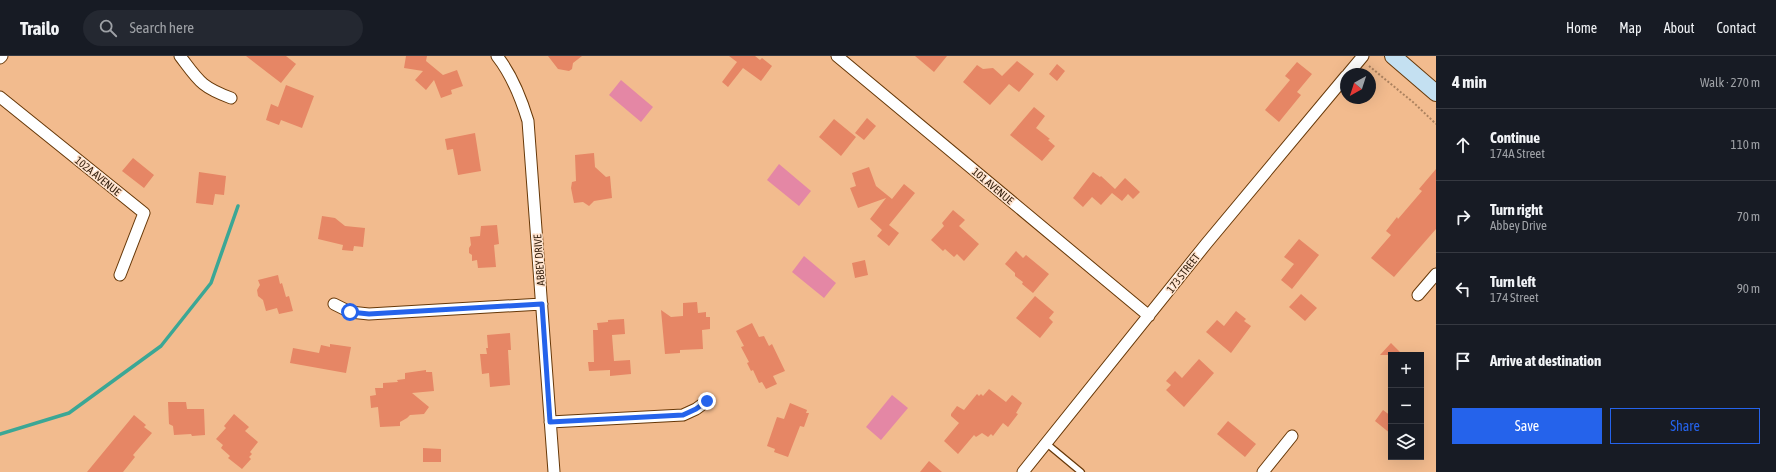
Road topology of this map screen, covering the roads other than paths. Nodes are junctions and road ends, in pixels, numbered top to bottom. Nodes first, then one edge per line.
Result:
1 (180, 56) edge
2 (497, 56) edge
3 (837, 56) edge
4 (1393, 56) edge
5 (1366, 58) edge
6 (1355, 68) edge
7 (1340, 83) edge
8 (1436, 93) edge
9 (0, 97) edge
10 (231, 98) dead end
11 (1436, 274) edge
12 (120, 276) dead end
13 (1418, 295) dead end
14 (334, 304) dead end
15 (542, 304) junction
16 (1149, 316) junction
17 (707, 401) dead end
18 (550, 422) junction
19 (1292, 436) dead end
20 (1046, 443) junction
21 (554, 472) edge
22 (1023, 472) edge
23 (1082, 472) edge
24 (1264, 472) edge

1 - 10 street
2 - 15 street, ABBEY DRIVE
3 - 16 street, 101 AVENUE
4 - 8 street
5 - 6 street, 173 STREET
7 - 16 street, 173 STREET
9 - 12 street, 102A AVENUE
11 - 13 street
14 - 15 street
15 - 18 street, ABBEY DRIVE
16 - 20 street, 173 STREET
17 - 18 street
18 - 21 street, ABBEY DRIVE
19 - 24 street
20 - 22 street, 173 STREET
20 - 23 lane

